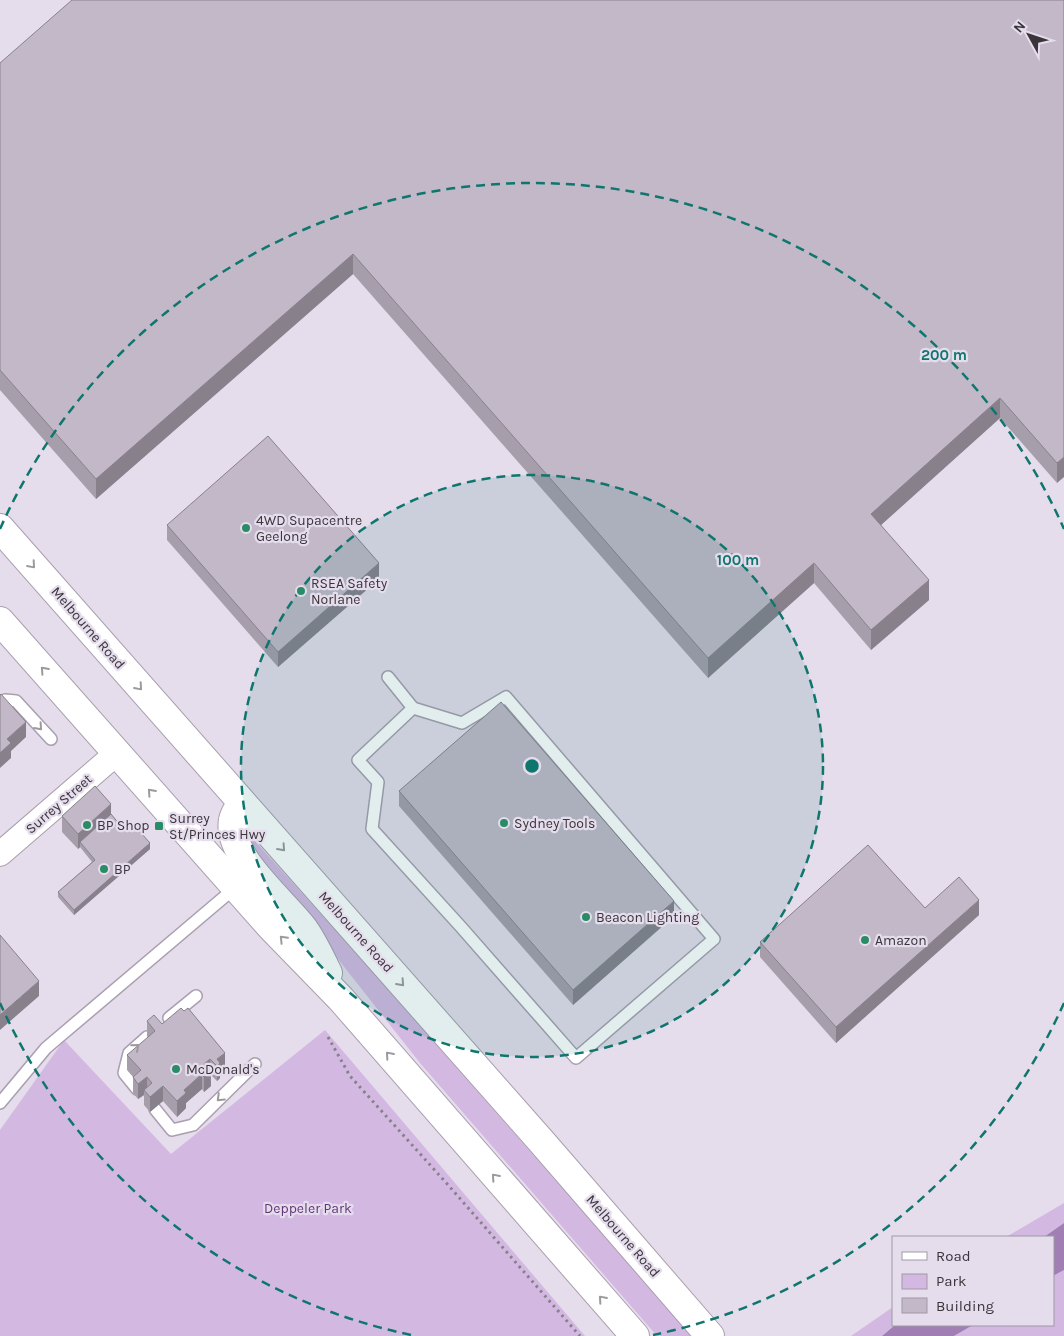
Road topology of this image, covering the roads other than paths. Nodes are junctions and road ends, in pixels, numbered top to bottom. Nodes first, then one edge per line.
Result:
1 (0, 528) edge
2 (0, 621) edge
3 (388, 677) dead end
4 (0, 704) edge
5 (413, 708) junction
6 (51, 739) dead end
7 (117, 753) junction
8 (241, 803) junction
9 (0, 854) edge
10 (236, 887) junction
11 (196, 996) dead end
12 (341, 999) junction
13 (162, 1025) edge
14 (147, 1037) edge
15 (255, 1064) dead end
16 (137, 1089) edge
17 (0, 1103) edge
18 (154, 1109) edge
19 (635, 1336) edge
20 (710, 1336) edge

1 -> 8 highway, Melbourne Road
7 -> 2 highway
3 - 5 lane
4 -> 6 lane
5 - 5 lane
7 - 9 street, Surrey Street
10 -> 7 highway
8 - 12 highway
8 -> 20 highway, Melbourne Road
12 -> 10 highway
10 - 17 lane
11 - 13 lane
19 -> 12 highway
16 -> 14 lane
15 -> 18 lane

